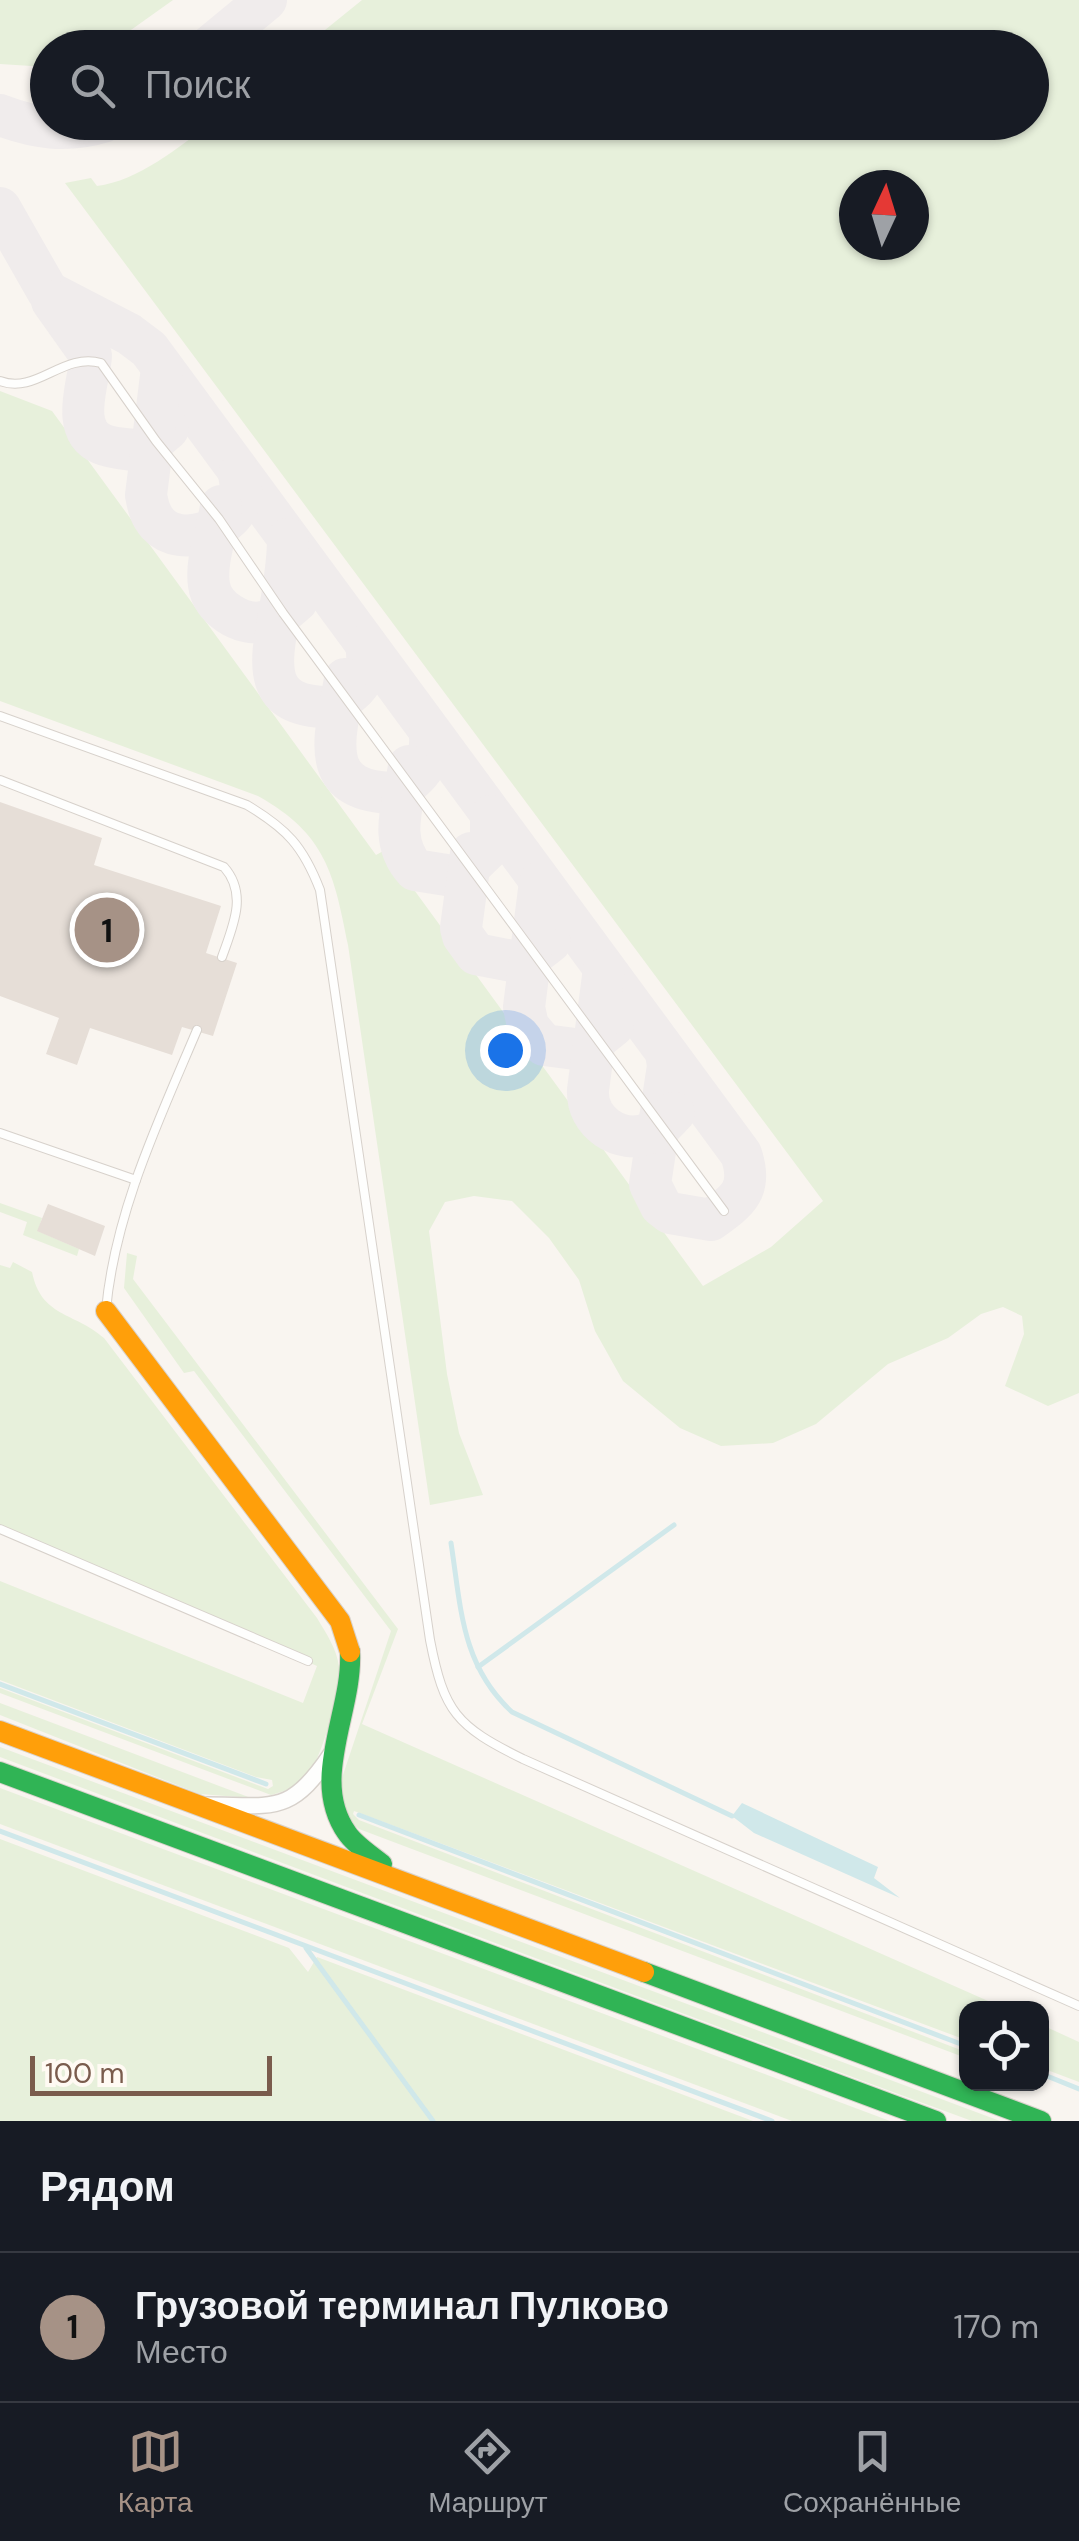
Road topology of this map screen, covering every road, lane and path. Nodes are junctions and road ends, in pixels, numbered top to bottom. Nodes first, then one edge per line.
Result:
1 (0, 381) edge
2 (0, 716) edge
3 (0, 780) edge
4 (222, 957) dead end
5 (197, 1030) dead end
6 (0, 1134) edge
7 (136, 1180) junction
8 (724, 1211) dead end
9 (106, 1311) joint
10 (0, 1530) edge
11 (308, 1661) dead end
12 (0, 1731) edge
13 (331, 1754) junction
14 (0, 1772) edge
15 (192, 1805) junction
16 (400, 1879) junction
17 (1079, 2006) edge
18 (936, 2121) edge
19 (1042, 2121) edge

1 - 8 lane
2 - 17 lane
3 - 4 lane
5 - 7 lane
6 - 7 lane
7 - 9 lane
9 - 13 main road
10 - 11 lane
12 - 15 main road
13 - 15 street
13 - 16 main road
14 - 18 main road
15 - 16 main road
16 - 19 main road

